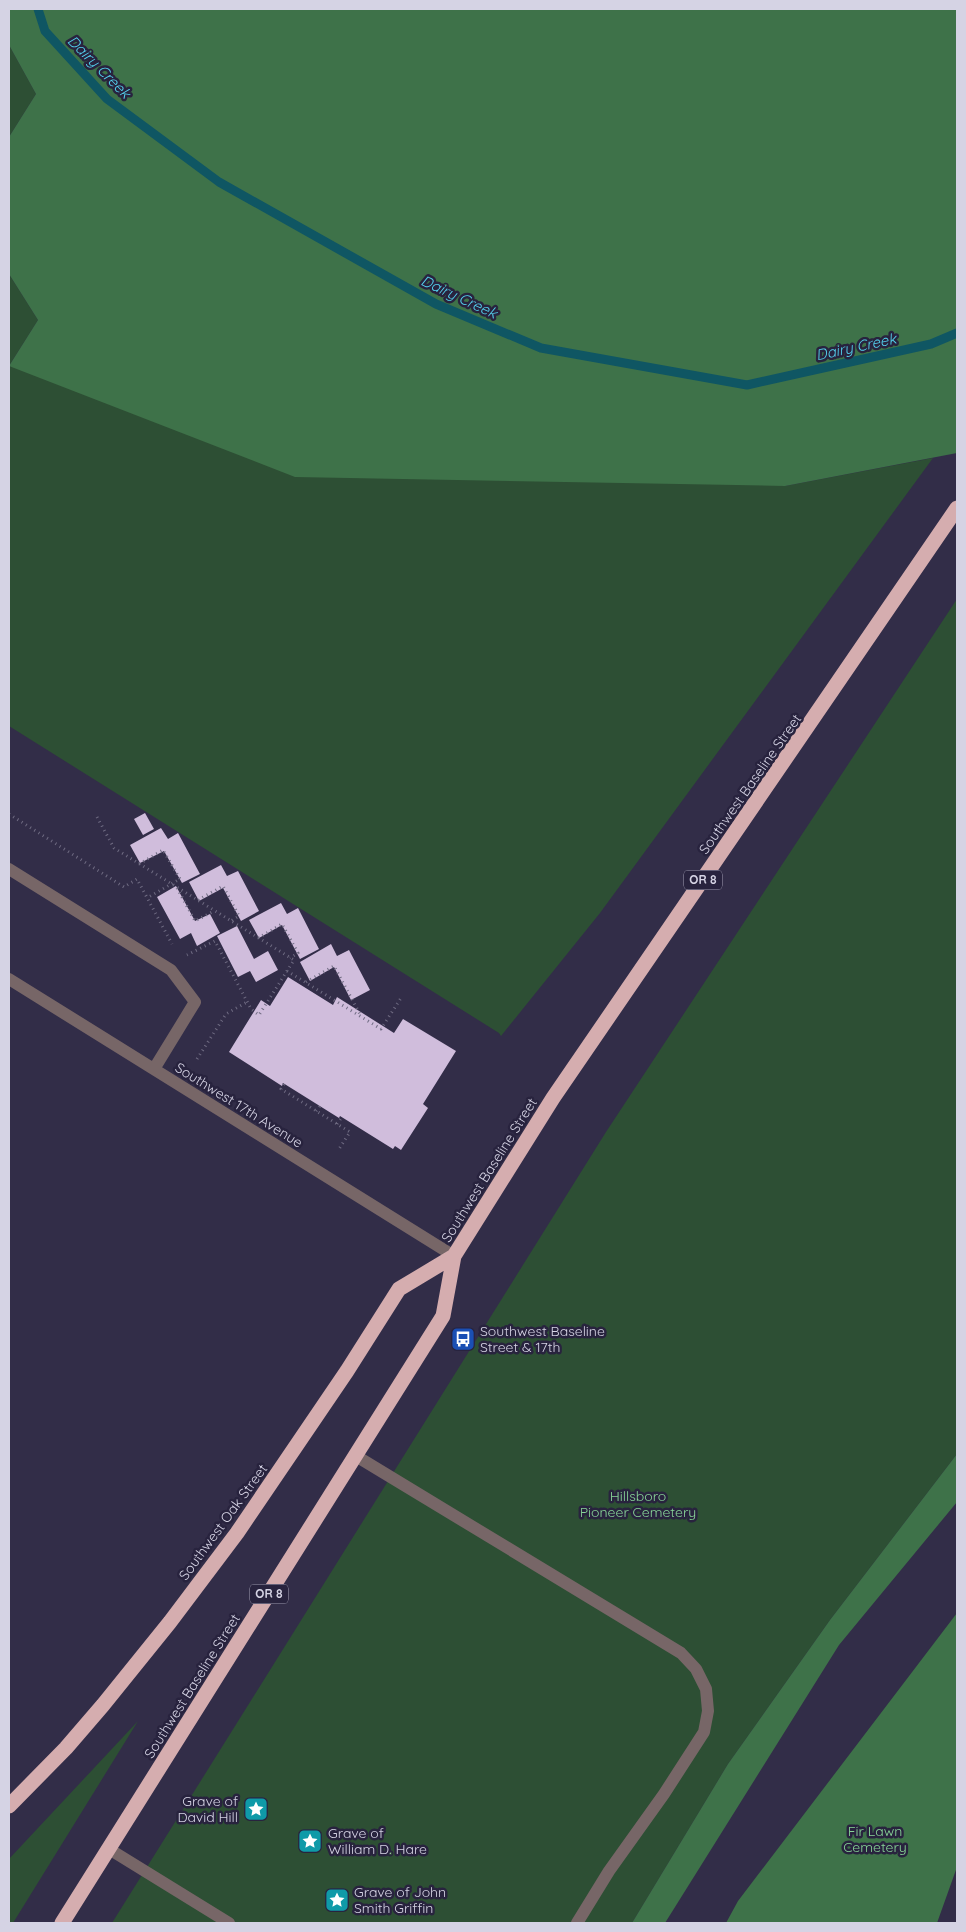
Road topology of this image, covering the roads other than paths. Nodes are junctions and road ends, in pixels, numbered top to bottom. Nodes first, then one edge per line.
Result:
1 (957, 508) edge
2 (9, 869) edge
3 (9, 979) edge
4 (154, 1070) junction
5 (454, 1256) junction
6 (356, 1456) junction
7 (9, 1806) edge
8 (108, 1849) junction
9 (62, 1923) edge
10 (229, 1923) edge
11 (577, 1923) edge

1 - 5 highway, Southwest Baseline Street / OR 8
2 - 4 street
3 - 4 street, Southwest 17th Avenue
4 - 5 street, Southwest 17th Avenue
5 - 6 highway, Southwest Baseline Street / OR 8
5 - 7 highway, Southwest Oak Street / OR 8
6 - 8 highway, Southwest Baseline Street / OR 8
6 - 11 street
8 - 9 highway, Southwest Baseline Street / OR 8
8 - 10 street

